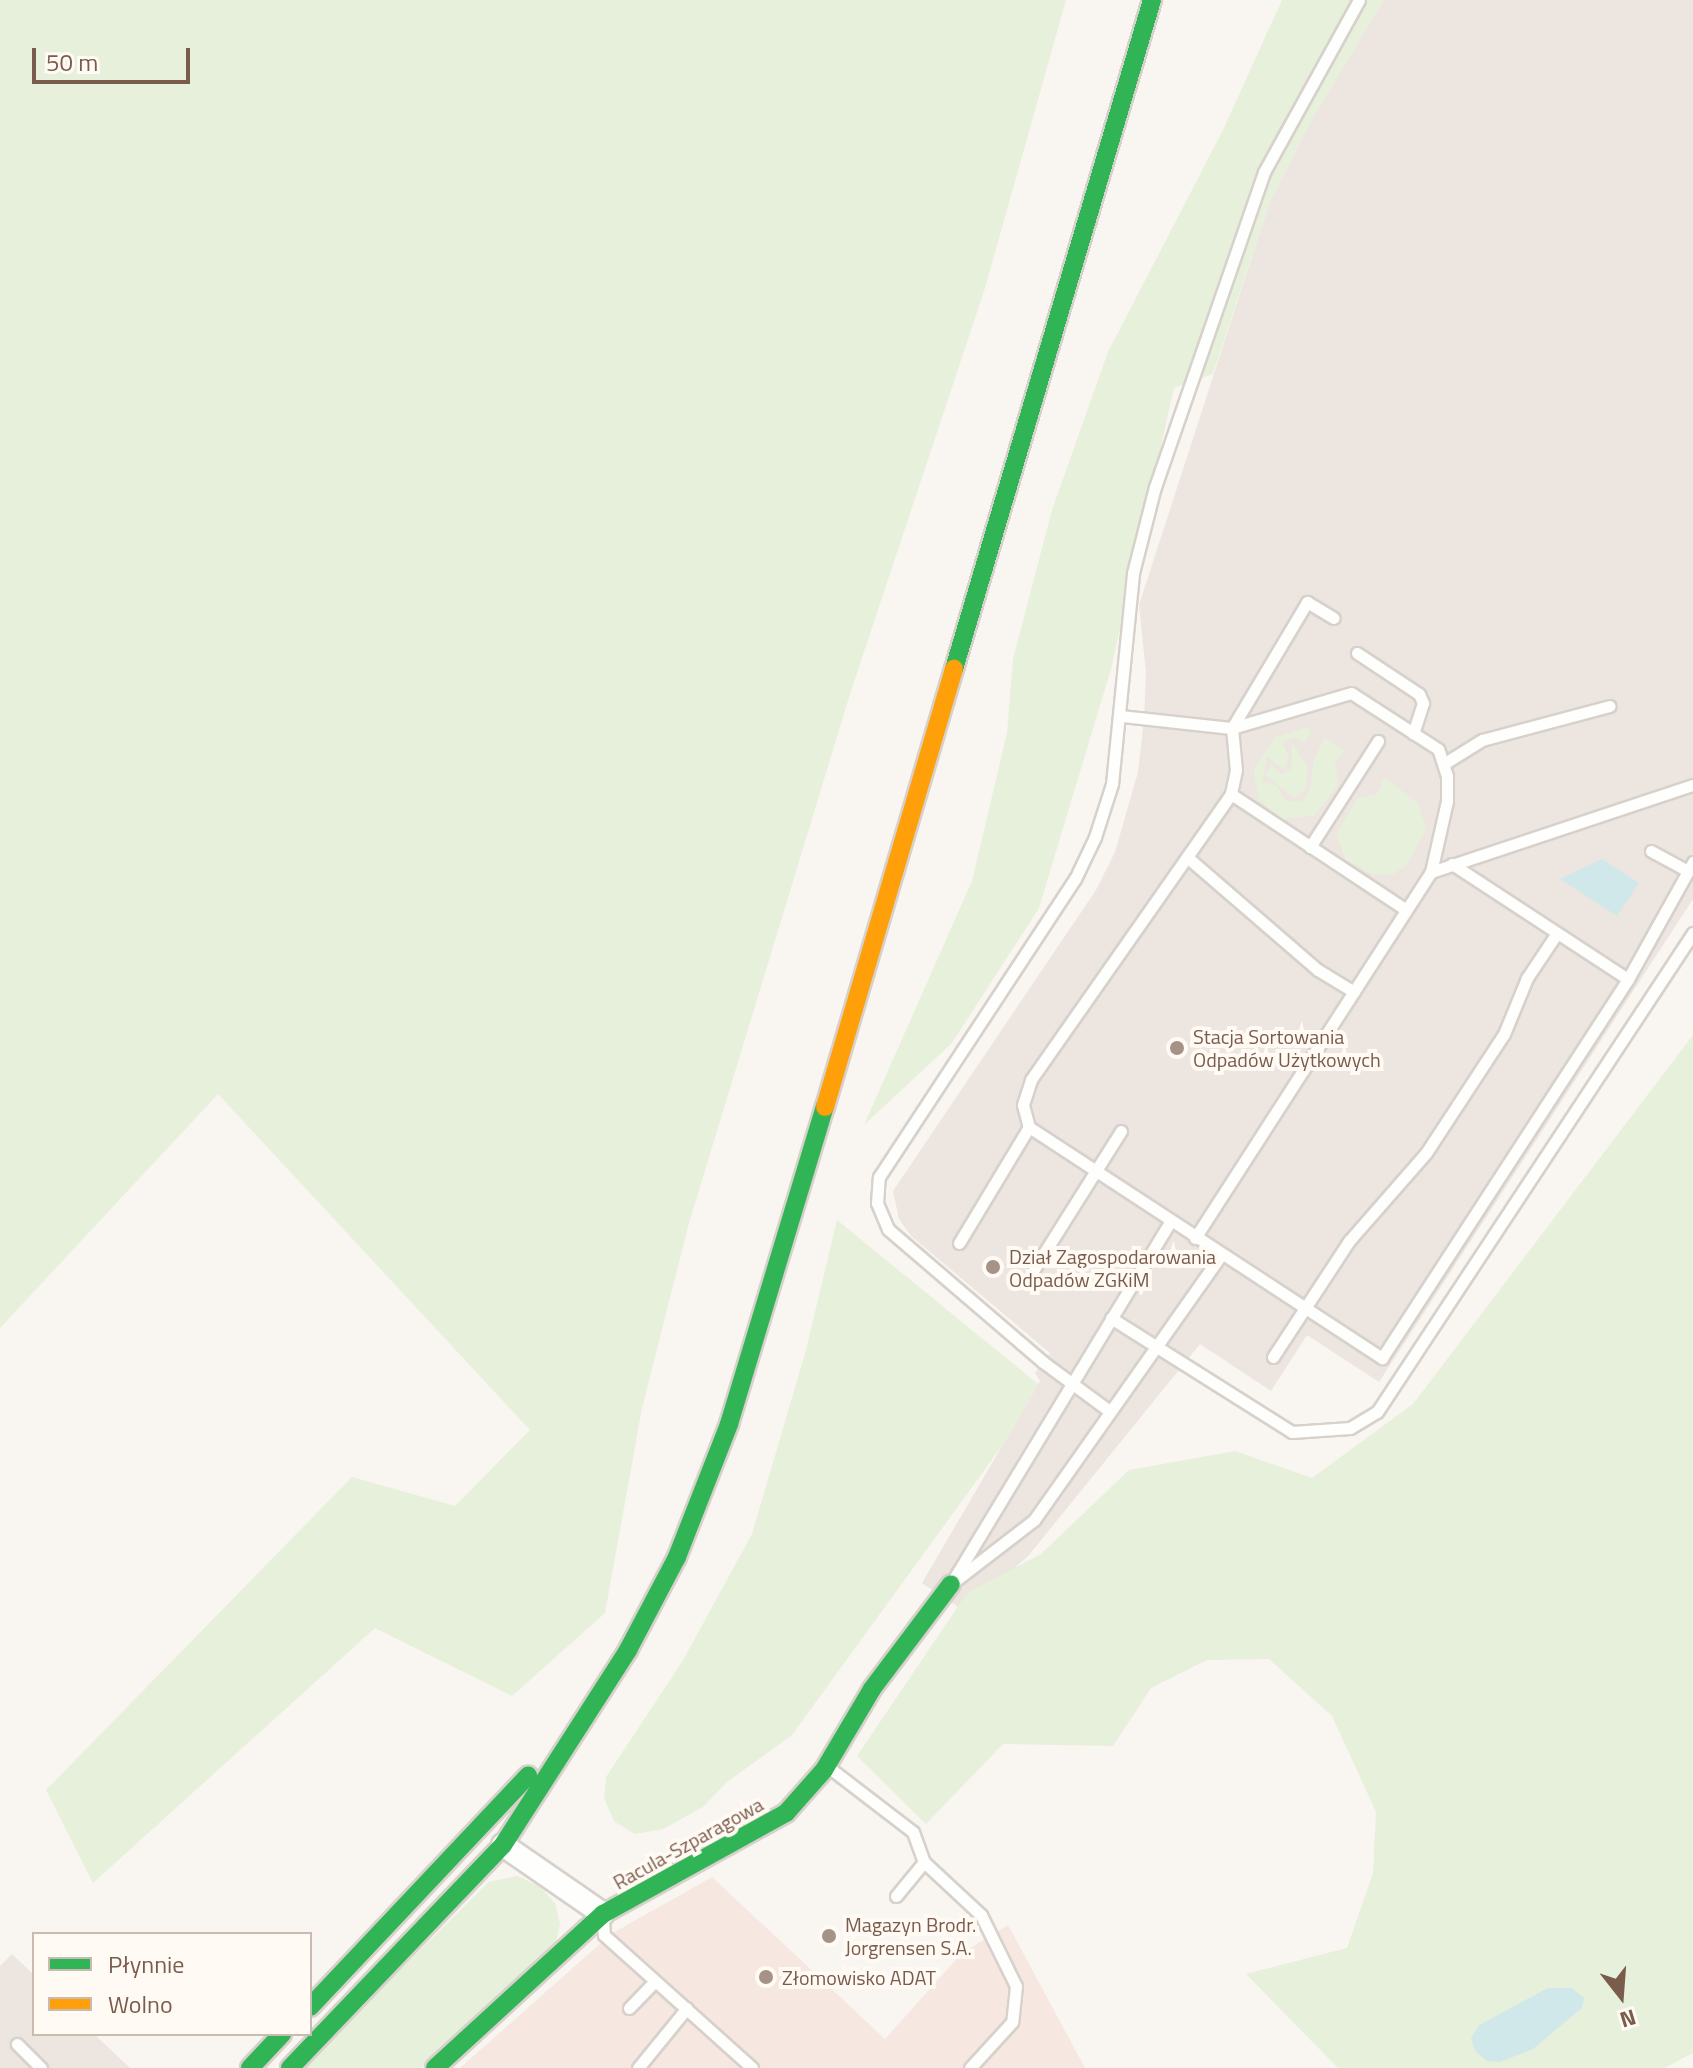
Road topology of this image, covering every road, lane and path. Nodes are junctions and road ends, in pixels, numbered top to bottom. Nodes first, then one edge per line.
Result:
1 (1152, 0) edge
2 (1359, 0) edge
3 (1334, 618) dead end
4 (1357, 653) dead end
5 (1610, 706) dead end
6 (1121, 716) junction
7 (1232, 728) junction
8 (1413, 733) junction
9 (1378, 741) dead end
10 (1445, 763) junction
11 (1693, 785) edge
12 (1231, 794) junction
13 (1310, 847) junction
14 (1651, 851) dead end
15 (1187, 857) junction
16 (1452, 864) junction
17 (1690, 866) edge
18 (1431, 872) junction
19 (1406, 910) junction
20 (1557, 933) junction
21 (1693, 933) edge
22 (1628, 979) junction
23 (1354, 992) junction
24 (1029, 1127) junction
25 (1121, 1131) dead end
26 (1095, 1172) junction
27 (1170, 1222) junction
28 (1195, 1238) junction
29 (959, 1243) dead end
30 (1221, 1255) junction
31 (1034, 1269) dead end
32 (1304, 1309) junction
33 (1111, 1318) junction
34 (1157, 1349) junction
35 (1273, 1357) dead end
36 (1072, 1384) junction
37 (1108, 1410) junction
38 (951, 1584) junction
39 (584, 1719) junction
40 (827, 1766) junction
41 (503, 1845) junction
42 (924, 1862) junction
43 (896, 1896) dead end
44 (603, 1914) junction
45 (654, 1982) junction
46 (312, 2005) edge
47 (629, 2008) dead end
48 (687, 2008) junction
49 (280, 2036) edge
50 (17, 2044) dead end
51 (41, 2068) edge
52 (250, 2068) edge
53 (290, 2068) edge
54 (435, 2068) edge
55 (638, 2068) edge
56 (752, 2068) edge
57 (970, 2068) edge

1 - 39 main road
2 - 6 lane
3 - 7 lane
4 - 8 lane
5 - 10 lane
6 - 7 lane
6 - 36 lane
7 - 8 lane
7 - 12 lane
8 - 10 lane
9 - 13 lane
10 - 18 lane
11 - 16 lane
12 - 13 lane
12 - 15 lane
13 - 19 lane
14 - 17 lane
15 - 23 lane
15 - 24 lane
16 - 18 lane
16 - 20 lane
17 - 22 lane
18 - 19 lane
19 - 23 lane
20 - 22 lane
20 - 32 lane
21 - 34 lane
22 - 32 lane
23 - 28 lane
24 - 26 lane
24 - 29 lane
25 - 26 lane
26 - 27 lane
26 - 31 lane
27 - 28 lane
27 - 33 lane
28 - 30 lane
30 - 32 lane
30 - 34 lane
32 - 35 lane
33 - 34 lane
33 - 36 lane
34 - 37 lane
36 - 37 lane
36 - 38 lane
37 - 38 lane
38 - 40 main road, Racula-Szparagowa
39 - 41 main road
39 - 46 main road
40 - 42 lane
40 - 44 main road, Racula-Szparagowa
41 - 44 street
41 - 53 main road
42 - 43 lane
42 - 57 lane
44 - 45 lane
44 - 54 main road, Racula-Szparagowa
45 - 47 lane
45 - 48 lane
48 - 55 lane
48 - 56 lane
49 - 52 main road
50 - 51 lane

